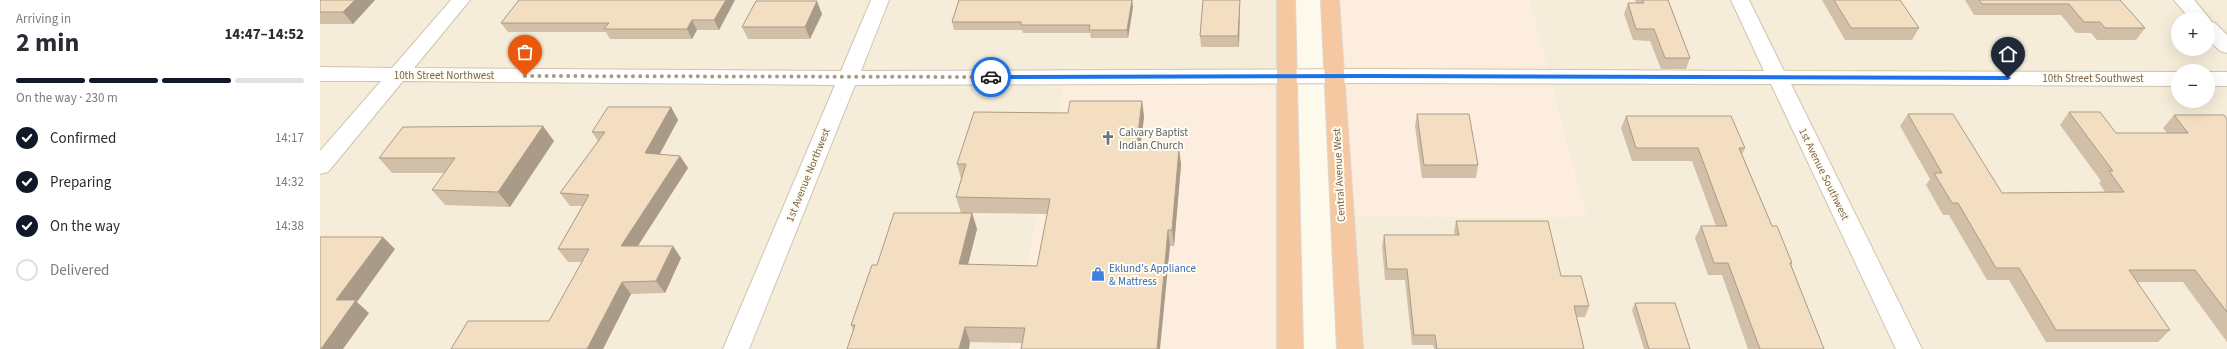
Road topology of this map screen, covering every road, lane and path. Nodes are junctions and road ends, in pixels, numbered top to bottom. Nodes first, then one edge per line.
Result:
1 (461, 0) edge
2 (880, 0) edge
3 (1286, 0) edge
4 (1330, 0) edge
5 (1740, 0) edge
6 (2183, 0) edge
7 (2194, 12) edge
8 (2215, 34) edge
9 (2227, 47) edge
10 (320, 74) edge
11 (398, 74) junction
12 (1288, 76) junction
13 (1334, 76) junction
14 (1777, 77) junction
15 (848, 78) junction
16 (2171, 78) edge
17 (2215, 79) edge
18 (2227, 79) edge
19 (320, 166) edge
20 (736, 349) edge
21 (1290, 349) edge
22 (1350, 349) edge
23 (1909, 349) edge

1 - 11 street
2 - 15 street, 1st Avenue Northwest
3 - 12 highway
4 - 13 highway, Central Avenue West
5 - 14 street, 1st Avenue Southwest
6 - 7 street
8 - 9 street
10 - 11 street, 10th Street Northwest
11 - 15 street, 10th Street Northwest
11 - 19 street
12 - 13 street, 10th Street Southwest
12 - 15 street, 10th Street Northwest
12 - 21 highway
13 - 14 street, 10th Street Southwest
13 - 22 highway, Central Avenue West
14 - 16 street, 10th Street Southwest
14 - 23 street, 1st Avenue Southwest
15 - 20 street, 1st Avenue Northwest
17 - 18 street

